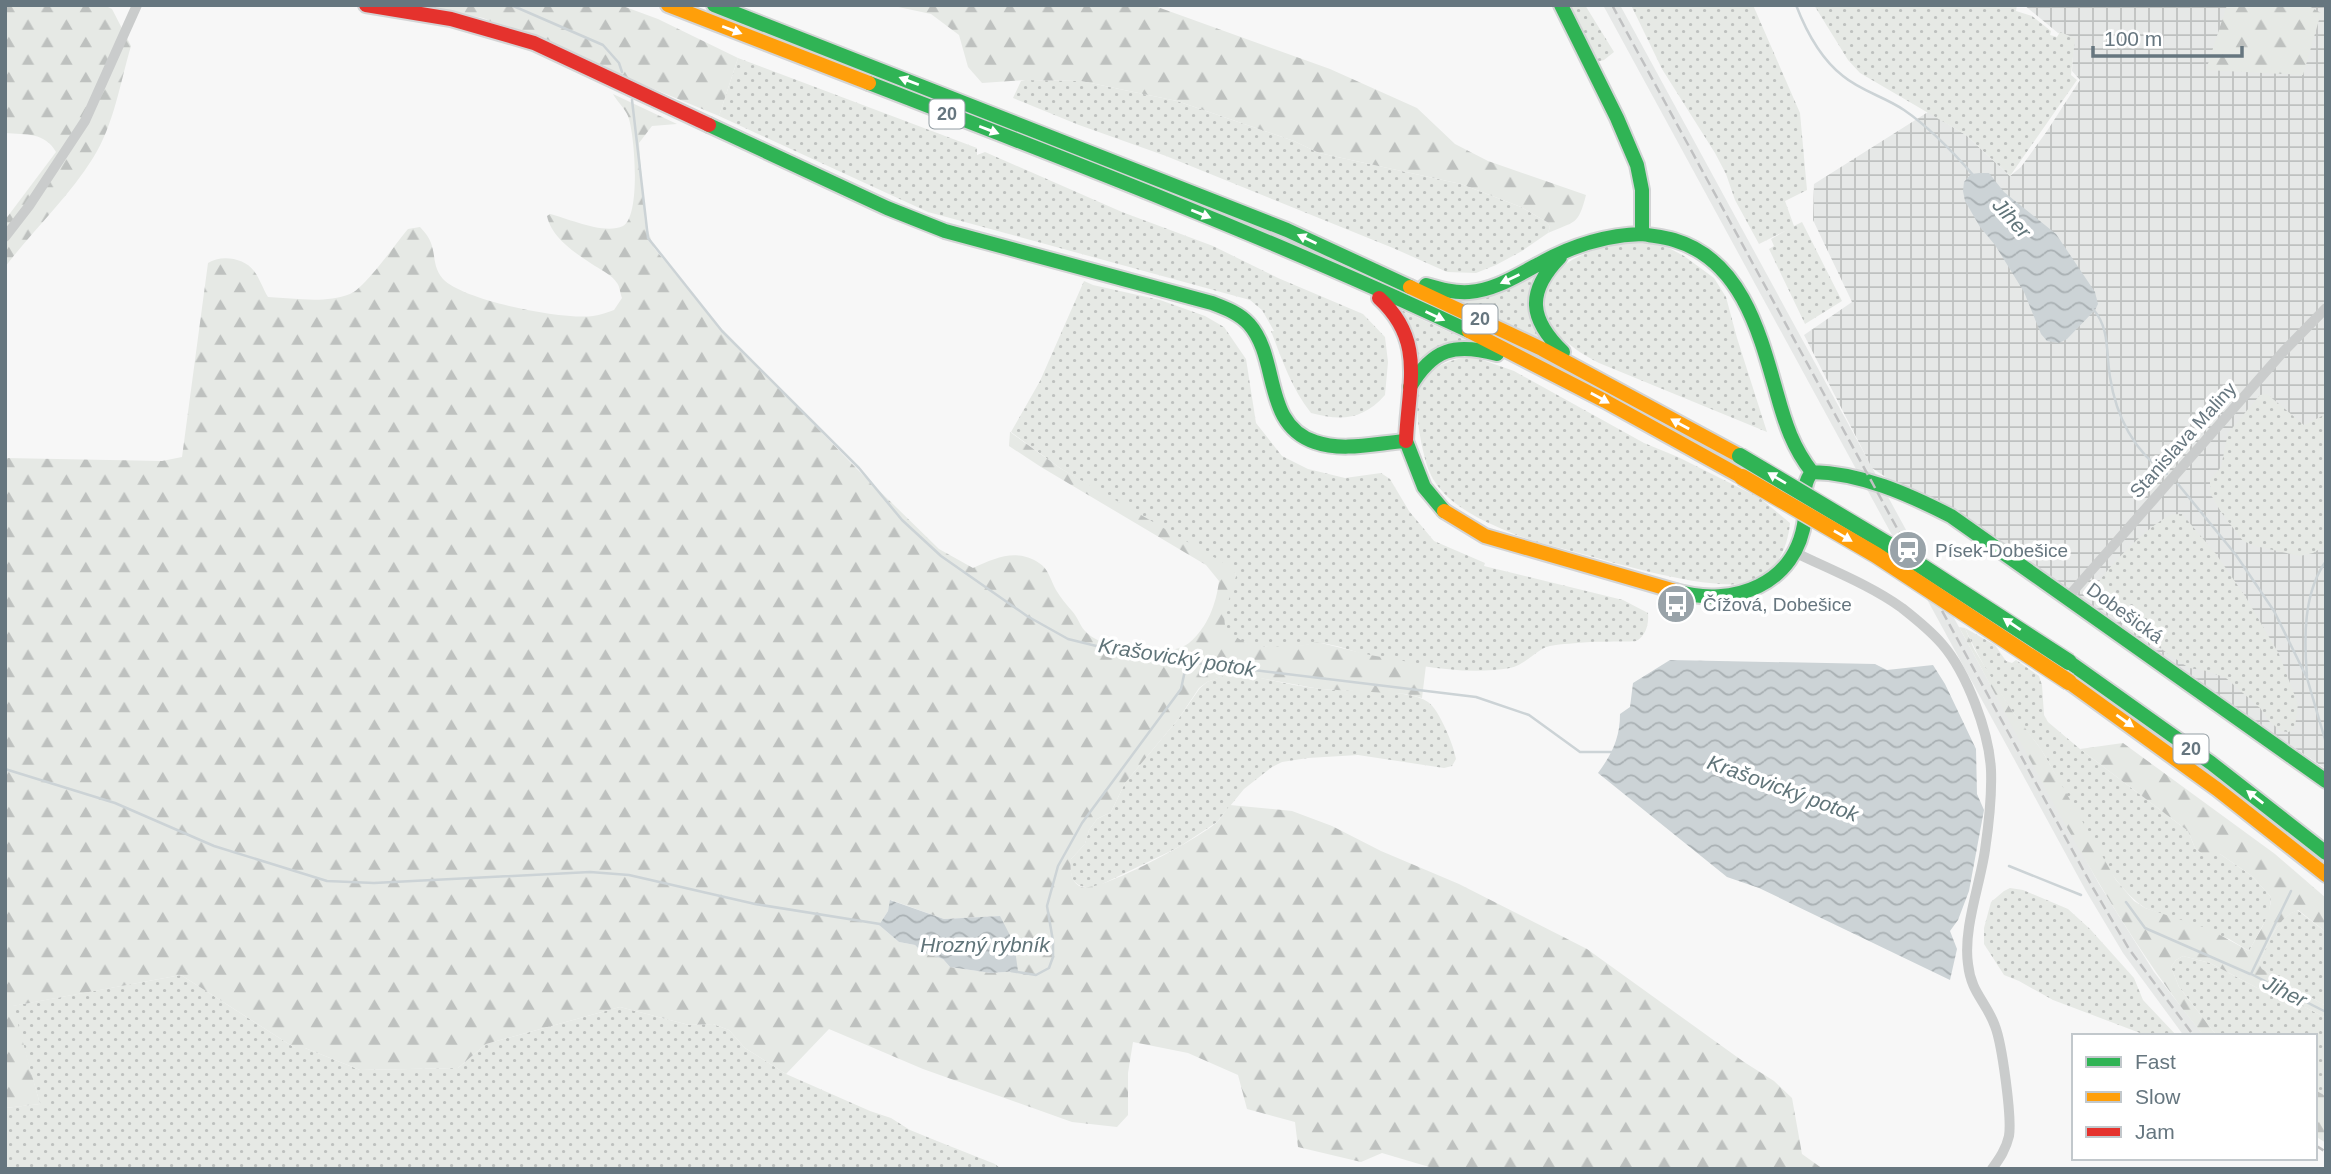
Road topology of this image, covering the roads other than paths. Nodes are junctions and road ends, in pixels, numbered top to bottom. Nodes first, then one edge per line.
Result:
1 (137, 5) edge
2 (366, 5) edge
3 (668, 5) edge
4 (714, 5) edge
5 (1561, 5) edge
6 (1642, 234) junction
7 (5, 237) edge
8 (1571, 249) junction
9 (1369, 268) junction
10 (1351, 278) junction
11 (2326, 308) edge
12 (1539, 367) junction
13 (1589, 374) junction
14 (1410, 387) junction
15 (1406, 441) junction
16 (1812, 472) junction
17 (1794, 552) junction
18 (2068, 597) junction
19 (2326, 781) edge
20 (2324, 851) edge
21 (2320, 871) edge
22 (1993, 1169) edge

1 - 7 street
2 - 15 main road
3 -> 10 main road, 20
9 -> 4 main road, 20
5 - 6 main road
6 - 8 main road
6 - 16 main road
8 -> 9 main road
8 - 13 main road
9 - 13 main road, 20
10 -> 12 main road, 20
10 - 14 main road
11 - 18 street, Stanislava Maliny
12 - 14 main road
12 -> 21 main road, 20, bridge
20 -> 13 main road, 20, bridge
14 - 15 main road
15 - 17 main road
16 - 17 main road
16 - 18 main road, Dobešická
17 - 22 street
18 - 19 main road, Dobešická

